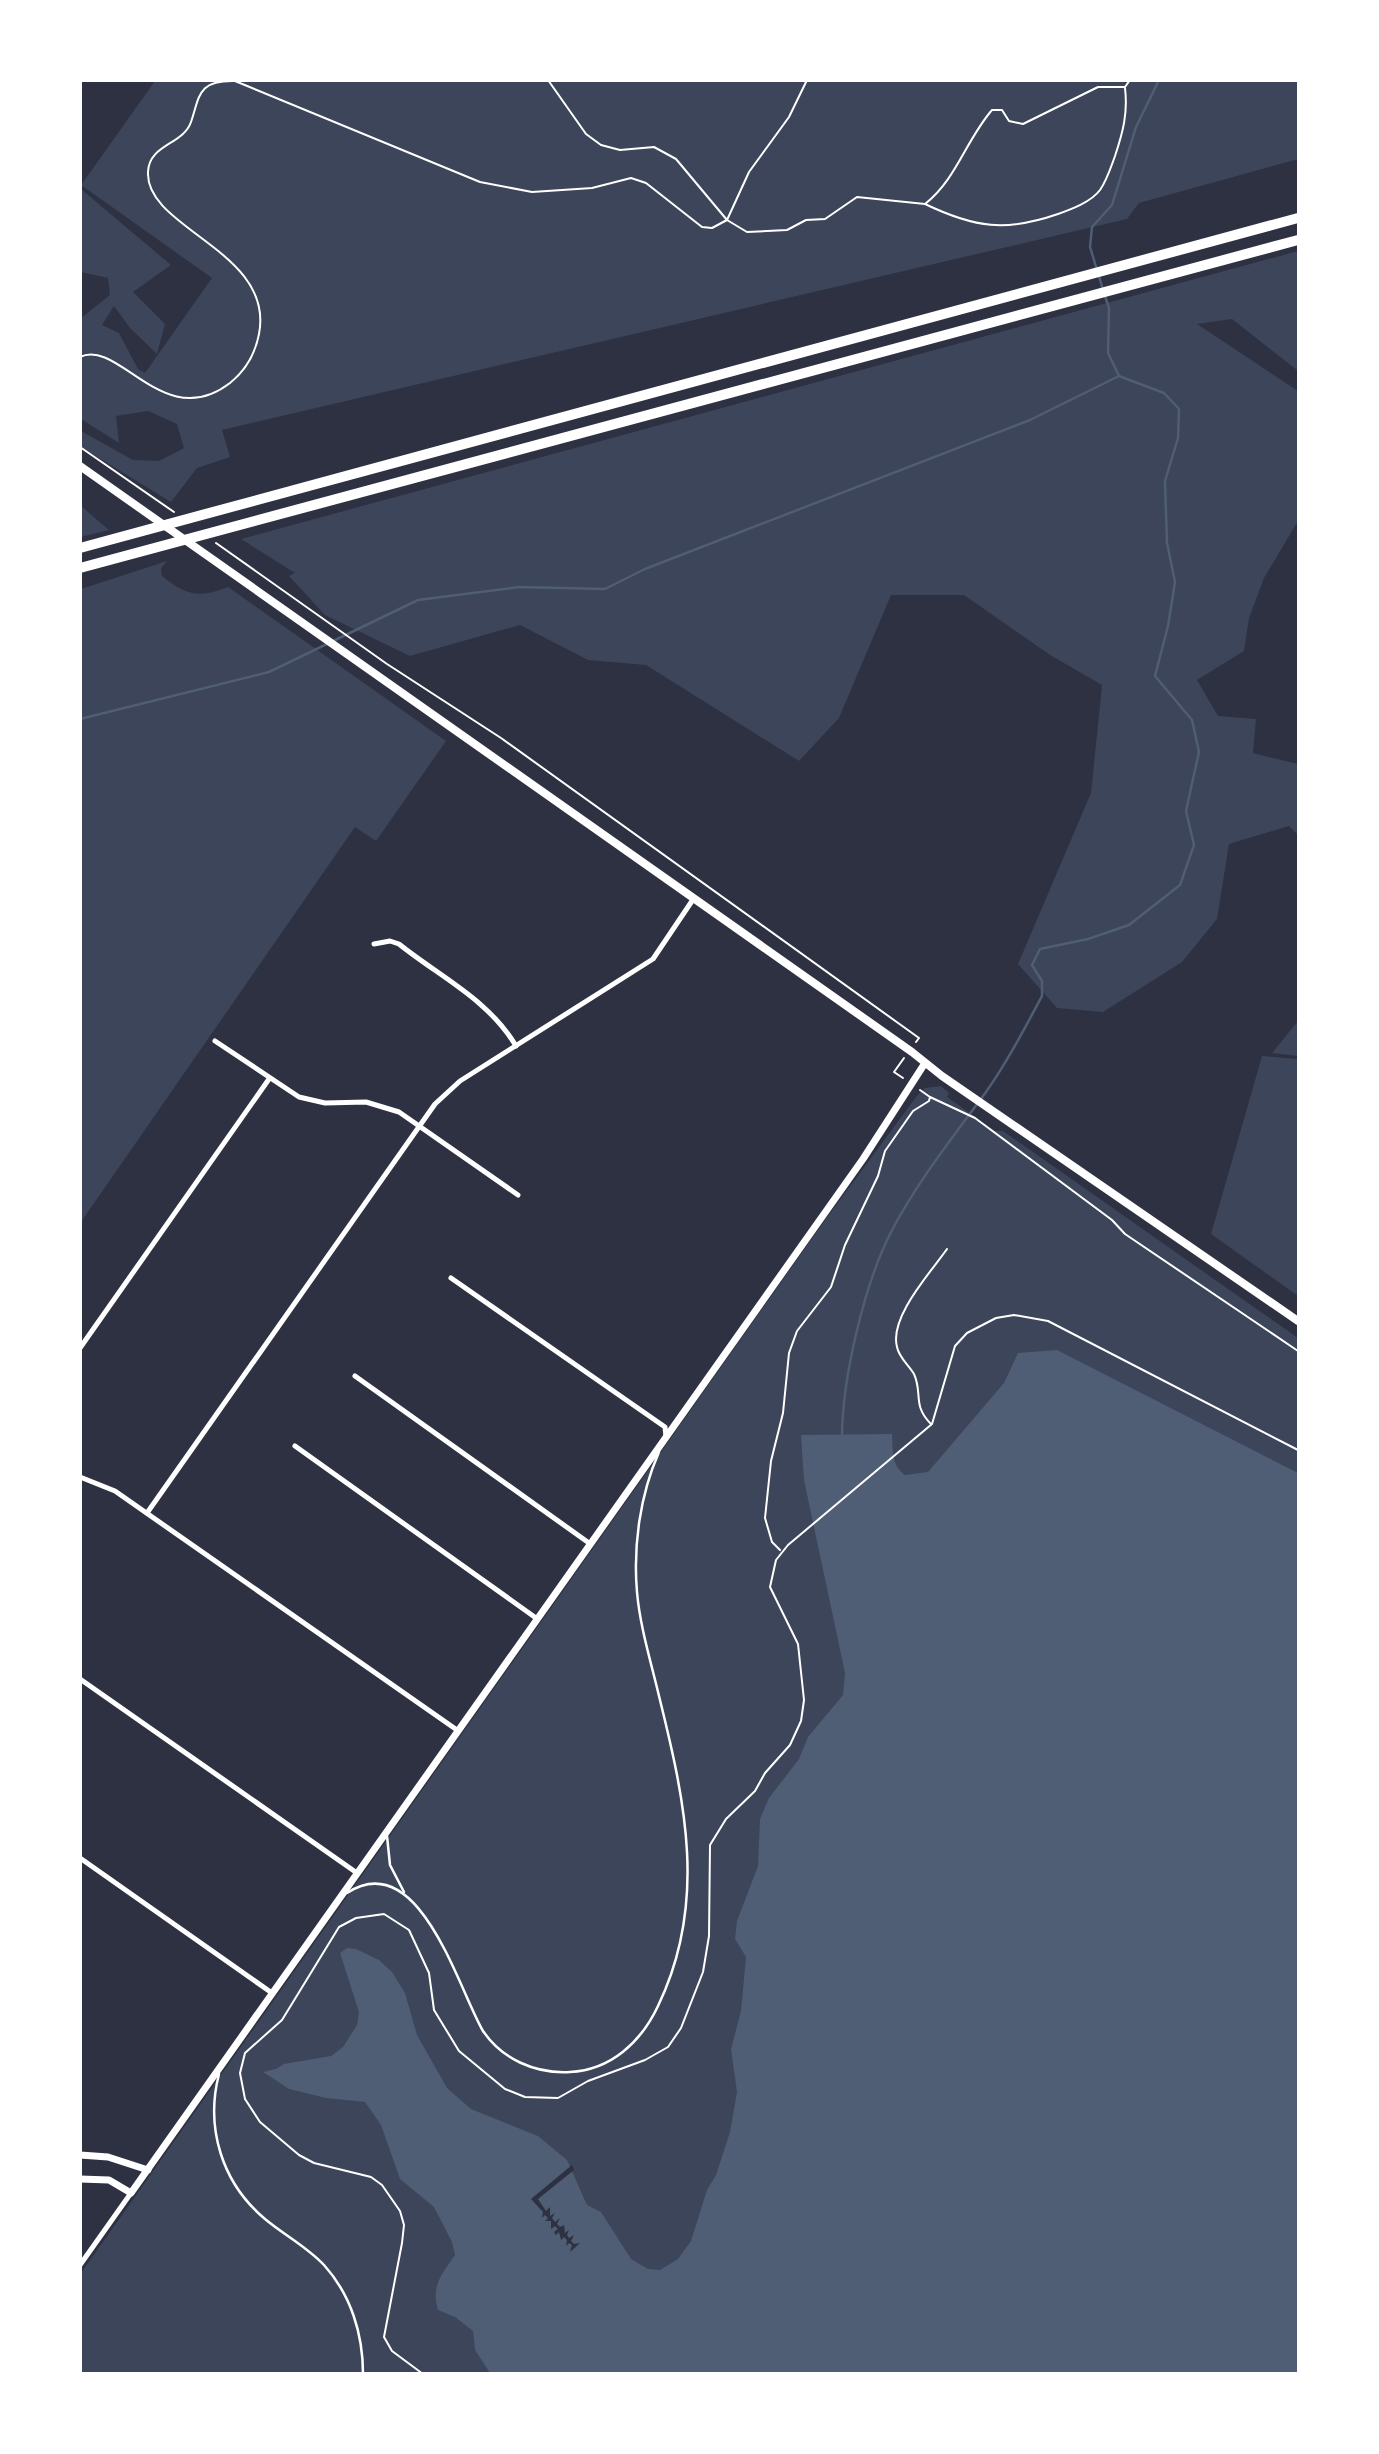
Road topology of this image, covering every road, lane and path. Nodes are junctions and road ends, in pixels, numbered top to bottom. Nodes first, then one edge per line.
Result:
1 (548, 80) edge
2 (807, 80) edge
3 (1130, 80) edge
4 (1125, 87) junction
5 (925, 204) junction
6 (1298, 218) edge
7 (727, 220) junction
8 (1298, 240) edge
9 (80, 357) edge
10 (80, 447) edge
11 (80, 466) edge
12 (175, 513) dead end
13 (216, 543) dead end
14 (80, 548) edge
15 (80, 568) edge
16 (694, 898) junction
17 (374, 944) dead end
18 (215, 1041) dead end
19 (516, 1046) junction
20 (910, 1050) junction
21 (926, 1063) junction
22 (269, 1079) junction
23 (911, 1084) junction
24 (930, 1097) junction
25 (419, 1125) junction
26 (518, 1195) dead end
27 (947, 1249) dead end
28 (452, 1278) dead end
29 (1298, 1321) edge
30 (80, 1349) edge
31 (1298, 1351) edge
32 (355, 1376) dead end
33 (932, 1424) junction
34 (666, 1437) junction
35 (295, 1446) dead end
36 (1298, 1450) edge
37 (80, 1477) edge
38 (147, 1513) junction
39 (589, 1543) junction
40 (781, 1551) junction
41 (536, 1618) junction
42 (80, 1679) edge
43 (457, 1730) junction
44 (387, 1829) junction
45 (80, 1857) edge
46 (357, 1873) junction
47 (405, 1893) junction
48 (339, 1898) junction
49 (272, 1993) junction
50 (220, 2068) junction
51 (80, 2155) edge
52 (148, 2170) junction
53 (80, 2179) edge
54 (131, 2193) junction
55 (80, 2265) edge
56 (363, 2374) edge
57 (423, 2374) edge

1 - 7 path
2 - 7 path
3 - 4 path
4 - 5 path
4 - 5 path
5 - 7 path
6 - 14 highway
7 - 9 path
8 - 15 highway
10 - 12 path
11 - 16 main road
13 - 20 path
16 - 19 street
16 - 20 main road
17 - 19 street
18 - 22 street
19 - 25 street
20 - 21 main road
20 - 23 path
21 - 23 street
21 - 29 main road
22 - 25 street
22 - 30 street
23 - 24 path
23 - 34 street
24 - 31 path
24 - 40 path
25 - 26 street
25 - 38 street
27 - 33 path
28 - 34 street
32 - 39 street
33 - 36 path
33 - 40 path
34 - 39 street
34 - 47 lane
35 - 41 street
37 - 38 street
38 - 43 street
39 - 41 street
40 - 57 path
41 - 43 street
42 - 46 street
43 - 44 street
44 - 46 street
44 - 47 lane
45 - 49 street
46 - 48 street
47 - 48 lane
48 - 49 street
49 - 50 street
50 - 52 street
50 - 56 lane
51 - 52 street
52 - 54 street
53 - 54 street
54 - 55 street

